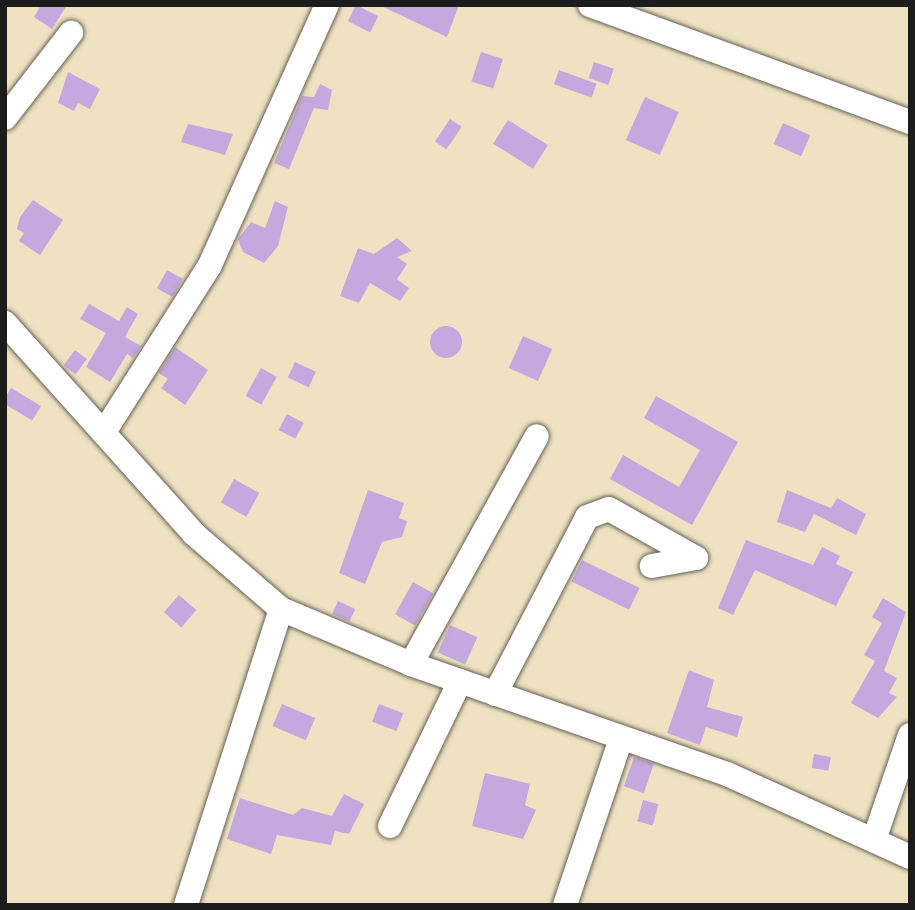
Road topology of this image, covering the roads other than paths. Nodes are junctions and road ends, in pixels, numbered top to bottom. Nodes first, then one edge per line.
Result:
1 (327, 5) edge
2 (590, 5) edge
3 (71, 33) dead end
4 (5, 118) edge
5 (910, 122) edge
6 (5, 323) edge
7 (106, 429) junction
8 (537, 436) dead end
9 (652, 566) dead end
10 (281, 610) junction
11 (411, 664) junction
12 (460, 681) junction
13 (495, 694) junction
14 (910, 735) edge
15 (621, 739) junction
16 (906, 760) edge
17 (390, 825) dead end
18 (874, 840) junction
19 (910, 857) edge
20 (186, 905) edge
21 (565, 905) edge

1 - 7 street
2 - 5 street
3 - 4 street
6 - 7 street
7 - 10 street
8 - 11 street
9 - 13 street
10 - 11 street
10 - 20 street
11 - 12 street
12 - 13 street
12 - 17 street
13 - 15 street
14 - 16 street
15 - 18 street
15 - 21 street
16 - 18 street
18 - 19 street

